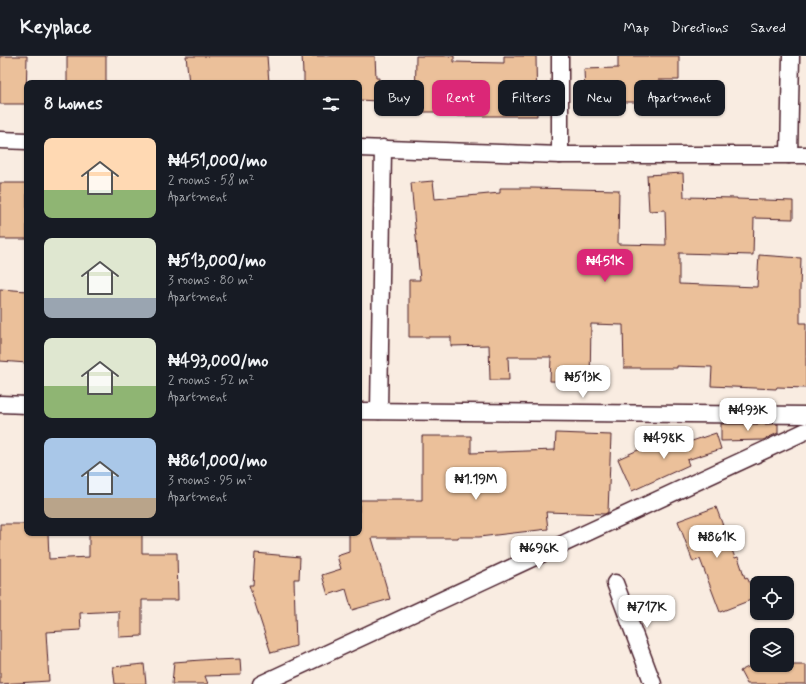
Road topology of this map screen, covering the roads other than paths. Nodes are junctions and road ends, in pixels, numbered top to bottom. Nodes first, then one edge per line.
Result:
1 (560, 56) edge
2 (791, 56) edge
3 (0, 140) edge
4 (24, 141) edge
5 (362, 148) edge
6 (382, 148) junction
7 (560, 155) junction
8 (789, 155) junction
9 (806, 155) edge
10 (0, 404) edge
11 (24, 405) edge
12 (362, 411) edge
13 (378, 411) junction
14 (806, 415) edge
15 (806, 431) edge
16 (615, 583) dead end
17 (261, 684) edge
18 (653, 684) edge

1 - 7 street
2 - 8 street
3 - 4 street
5 - 6 street
6 - 7 street
6 - 13 street
7 - 8 street
8 - 9 street
10 - 11 street
12 - 13 street
13 - 14 street
15 - 17 street
16 - 18 street

